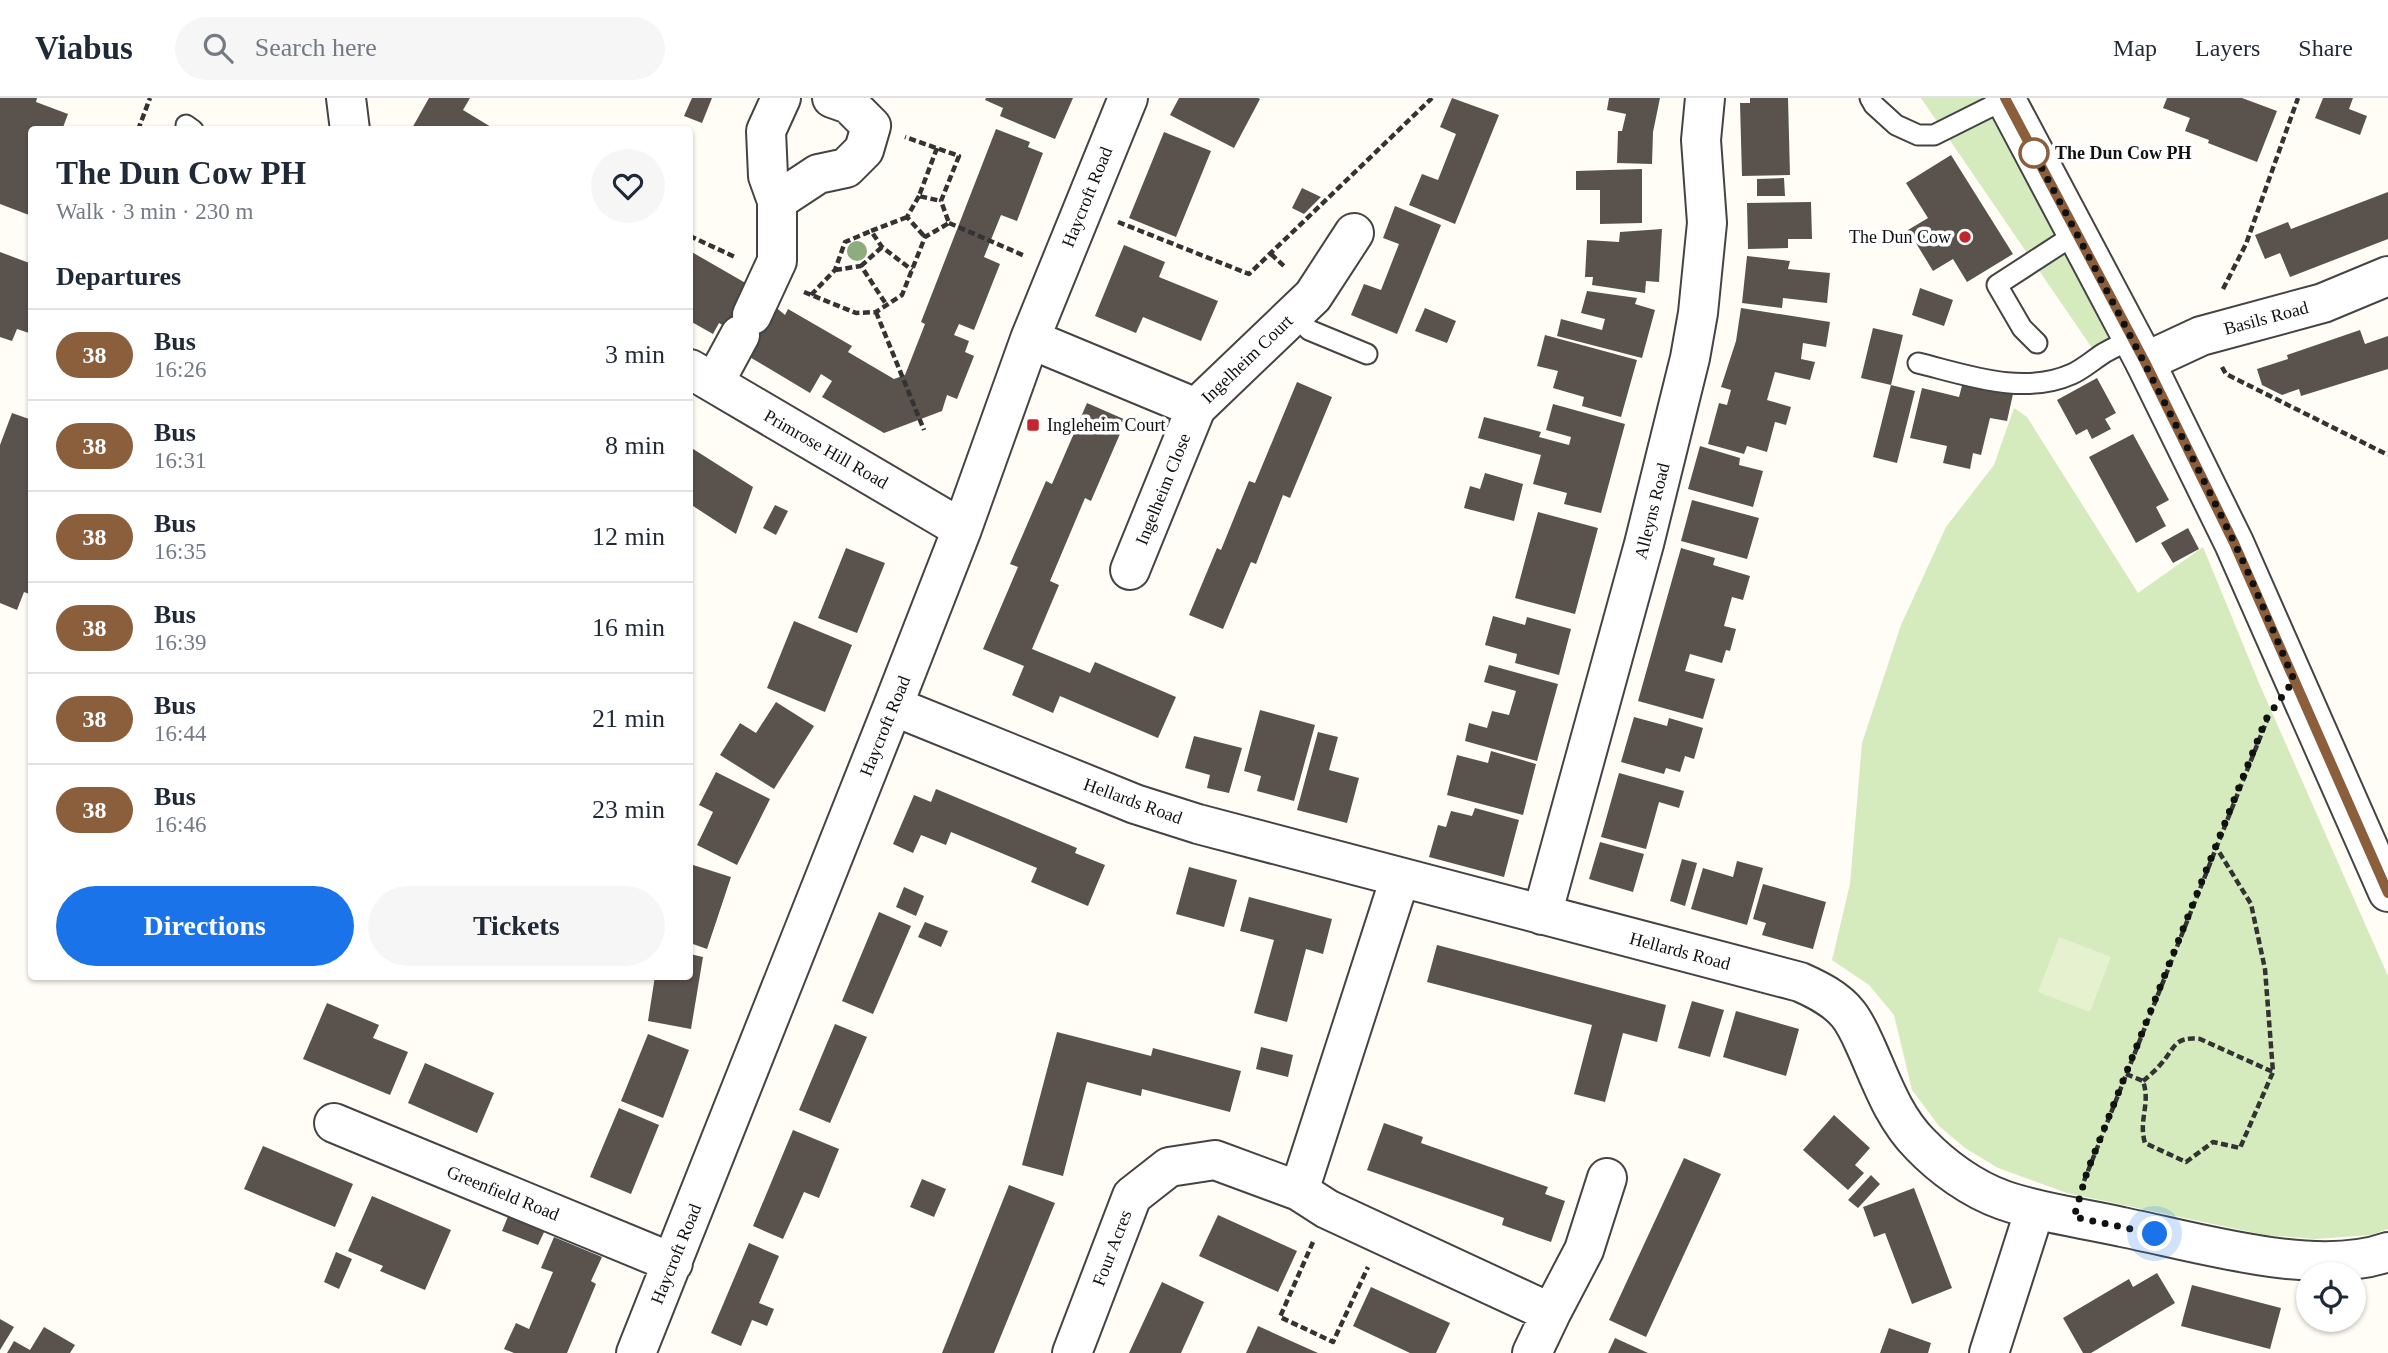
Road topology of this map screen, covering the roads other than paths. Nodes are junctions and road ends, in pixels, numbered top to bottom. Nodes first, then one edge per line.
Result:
1 (346, 98) edge
2 (782, 98) edge
3 (832, 98) edge
4 (1128, 98) edge
5 (1705, 98) edge
6 (1870, 98) edge
7 (2005, 99) edge
8 (350, 126) edge
9 (777, 201) junction
10 (1354, 233) dead end
11 (2077, 233) junction
12 (2388, 276) edge
13 (1295, 313) junction
14 (1030, 339) junction
15 (2037, 343) dead end
16 (2139, 350) junction
17 (1367, 354) dead end
18 (1918, 363) dead end
19 (702, 376) edge
20 (1196, 408) junction
21 (962, 529) junction
22 (1130, 570) dead end
23 (893, 706) junction
24 (1400, 878) junction
25 (2388, 892) edge
26 (1542, 915) junction
27 (334, 1124) dead end
28 (1607, 1178) dead end
29 (1313, 1200) junction
30 (2035, 1209) junction
31 (2388, 1252) edge
32 (673, 1262) junction
33 (1551, 1313) junction
34 (636, 1353) edge
35 (1072, 1353) edge
36 (1532, 1353) edge
37 (1989, 1353) edge

1 - 8 street
2 - 9 street
3 - 9 street
4 - 14 street, Haycroft Road
5 - 26 street, Alleyns Road
6 - 7 lane
7 - 11 street
9 - 19 street
10 - 13 street, Ingelheim Court
11 - 15 lane
11 - 16 street
12 - 16 street, Basils Road
13 - 17 lane
13 - 20 street, Ingelheim Court
14 - 20 street, Ingelheim Court
14 - 21 street, Haycroft Road
16 - 18 lane
16 - 25 street
19 - 21 street, Primrose Hill Road
20 - 22 street, Ingelheim Close
21 - 23 street, Haycroft Road
23 - 24 street, Hellards Road
23 - 32 street, Haycroft Road
24 - 26 street, Hellards Road
24 - 29 street
26 - 30 street, Hellards Road
27 - 32 street, Greenfield Road
28 - 33 street
29 - 33 street, Four Acres
29 - 35 street, Four Acres
30 - 31 street, Hellards Road
30 - 37 street
32 - 34 street, Haycroft Road
33 - 36 street

